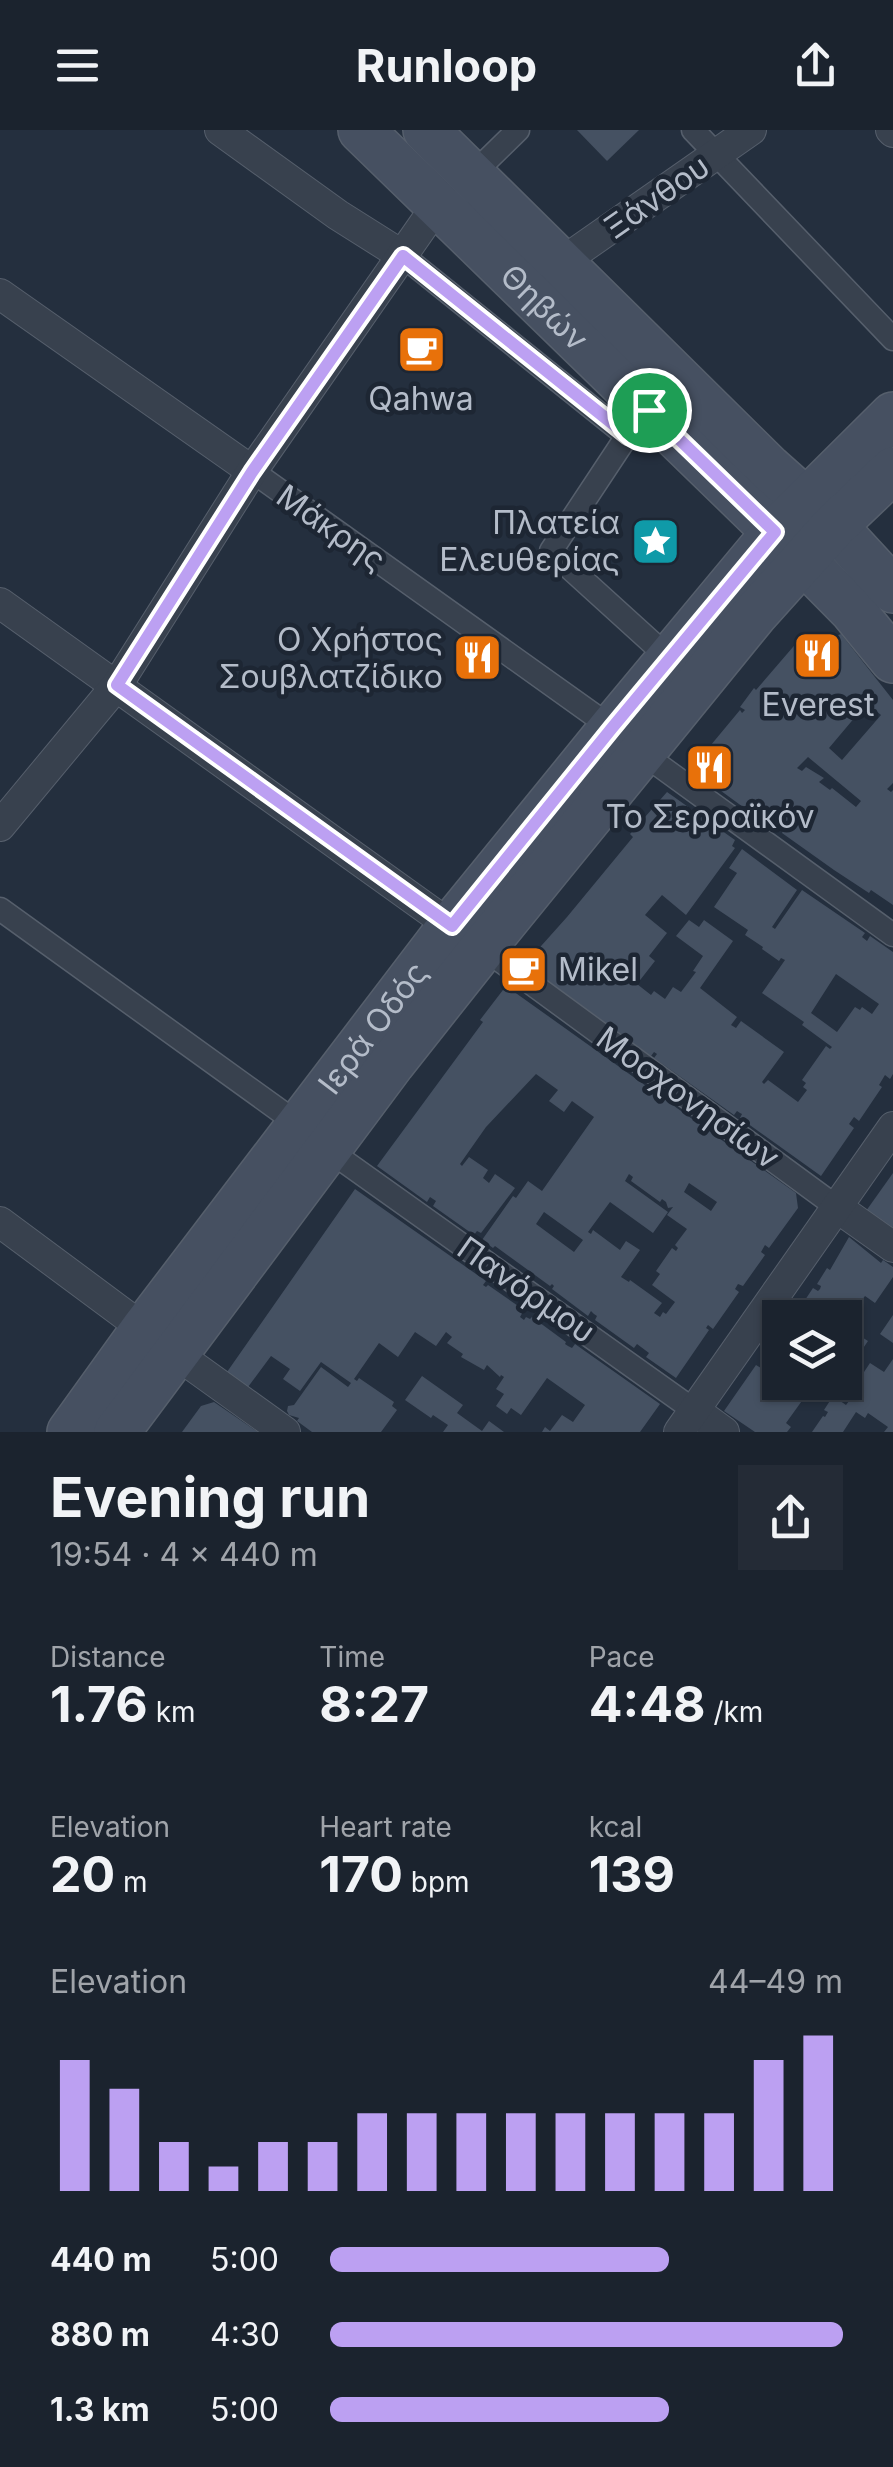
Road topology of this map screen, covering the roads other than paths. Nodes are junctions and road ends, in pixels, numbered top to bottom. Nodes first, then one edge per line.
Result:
1 (220, 130) edge
2 (361, 130) edge
3 (426, 130) edge
4 (518, 130) edge
5 (692, 130) edge
6 (751, 130) edge
7 (718, 155) junction
8 (472, 175) junction
9 (438, 204) junction
10 (403, 256) junction
11 (562, 262) junction
12 (0, 294) edge
13 (893, 339) edge
14 (893, 415) edge
15 (638, 423) junction
16 (893, 470) edge
17 (252, 472) junction
18 (820, 513) junction
19 (789, 547) junction
20 (893, 590) edge
21 (0, 603) edge
22 (670, 659) junction
23 (893, 660) edge
24 (117, 685) junction
25 (627, 740) junction
26 (0, 826) edge
27 (0, 909) edge
28 (893, 935) edge
29 (467, 937) junction
30 (893, 1127) edge
31 (314, 1137) junction
32 (838, 1208) junction
33 (0, 1222) edge
34 (893, 1247) edge
35 (160, 1341) junction
36 (687, 1421) edge
37 (70, 1432) edge
38 (116, 1432) edge
39 (286, 1432) edge
40 (724, 1432) edge

1 - 10 street
2 - 9 main road, Θηβών
3 - 8 main road, Θηβών
4 - 8 street
5 - 7 street
6 - 7 street, Ξάνθου
7 - 11 street, Ξάνθου
7 - 13 street
8 - 11 main road, Θηβών
9 - 10 street
9 - 15 main road, Θηβών
10 - 15 street
10 - 17 street
11 - 18 main road, Θηβών
12 - 17 street, Μάκρης
14 - 18 main road, Ιερά Οδός
15 - 19 main road, Θηβών
15 - 22 street
16 - 18 main road, Ιερά Οδός
17 - 24 street
17 - 25 street, Μάκρης
18 - 19 main road, Ιερά Οδός
18 - 20 main road, Θηβών
19 - 22 main road, Ιερά Οδός
19 - 23 main road, Θηβών
19 - 25 main road, Ιερά Οδός
21 - 24 street
22 - 25 main road, Ιερά Οδός
24 - 26 street
24 - 29 street
25 - 28 street, Μάκρης
25 - 29 main road, Ιερά Οδός
27 - 31 street, Πανόρμου
29 - 31 main road, Ιερά Οδός
29 - 32 street, Μοσχονησίων
30 - 32 street
31 - 35 main road, Ιερά Οδός
31 - 36 street, Πανόρμου
32 - 34 street, Μοσχονησίων
32 - 36 street
33 - 35 street
35 - 37 main road, Ιερά Οδός
35 - 38 main road, Ιερά Οδός
35 - 39 street
36 - 40 street, Πανόρμου

